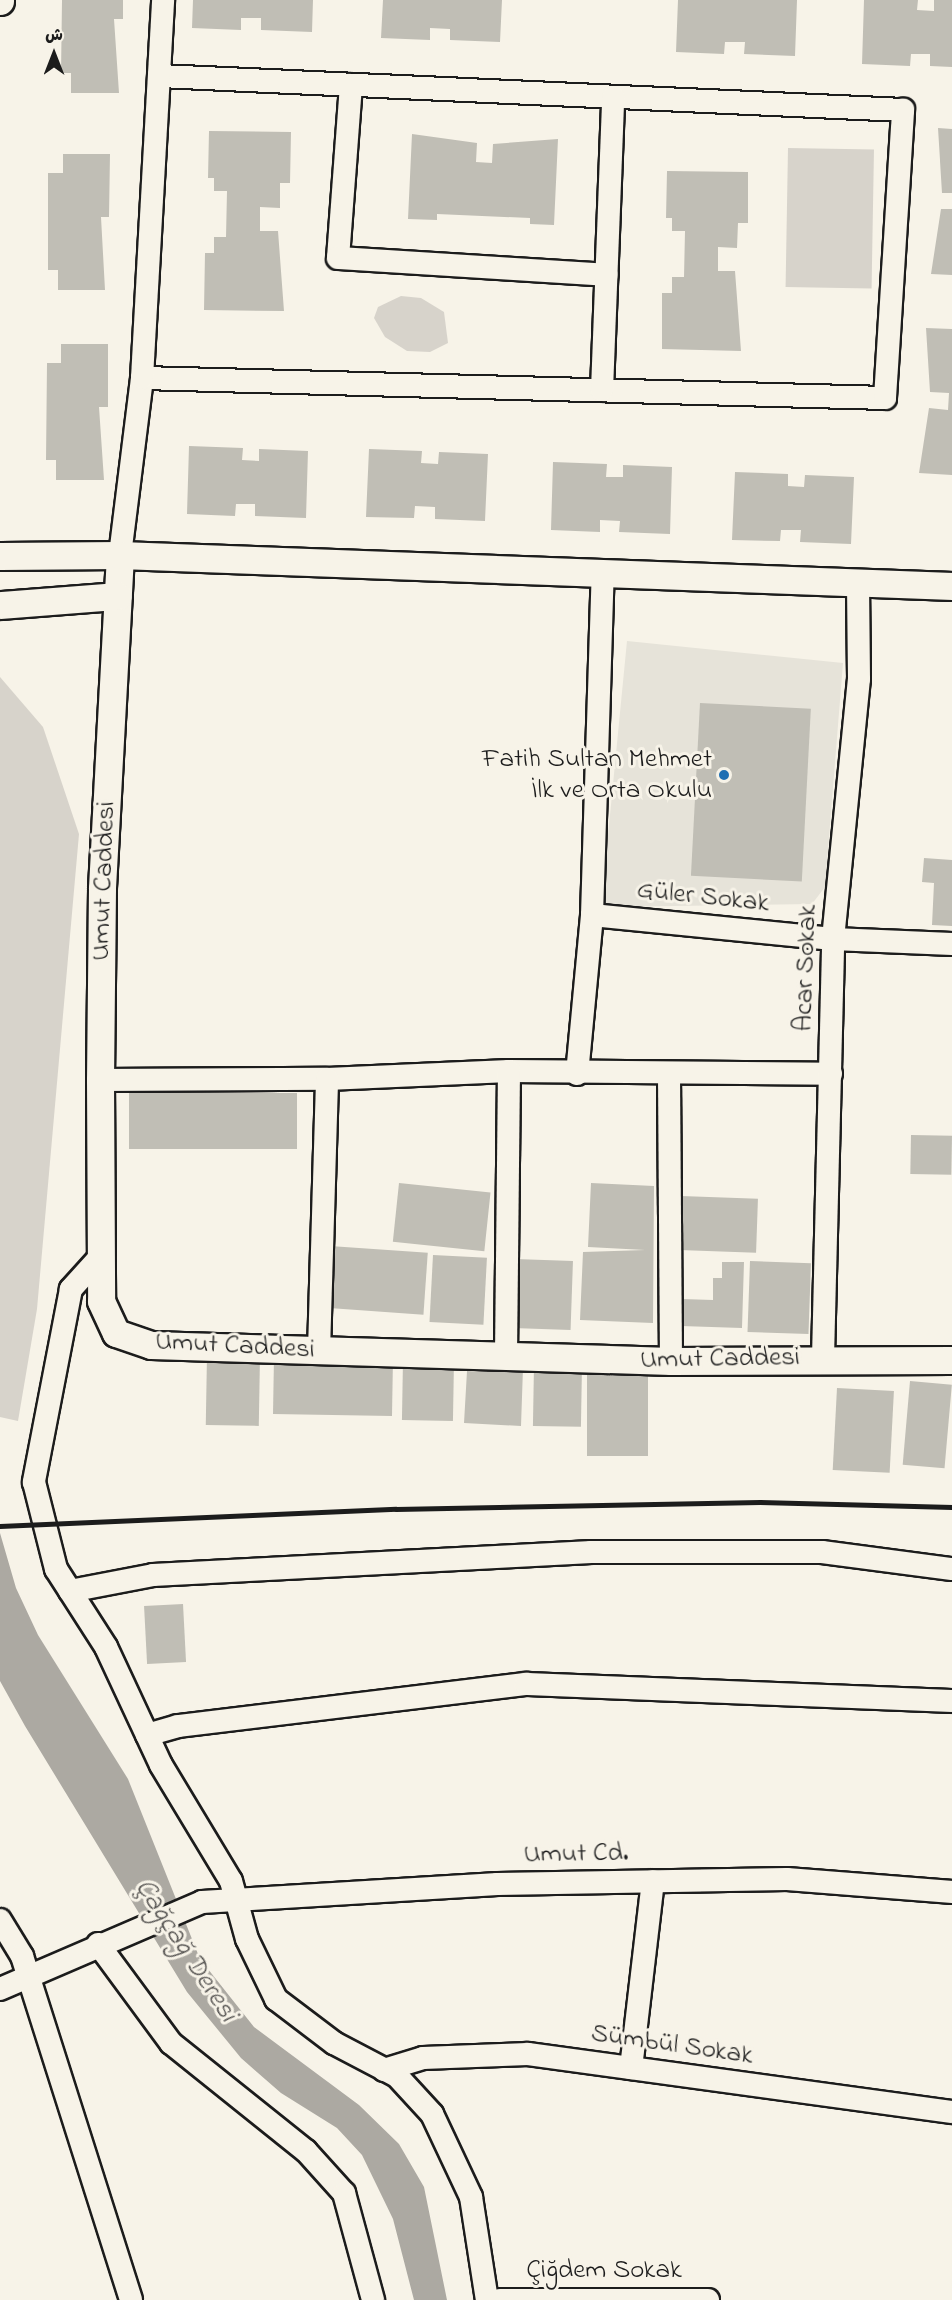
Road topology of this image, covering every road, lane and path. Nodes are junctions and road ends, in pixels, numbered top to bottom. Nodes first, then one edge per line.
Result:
1 (164, 0) edge
2 (159, 76) junction
3 (351, 85) junction
4 (613, 97) junction
5 (606, 275) junction
6 (142, 378) junction
7 (602, 390) junction
8 (120, 555) junction
9 (0, 556) edge
10 (603, 572) junction
11 (858, 582) junction
12 (952, 586) edge
13 (118, 596) junction
14 (0, 604) edge
15 (592, 915) junction
16 (833, 939) junction
17 (952, 944) edge
18 (509, 1071) junction
19 (577, 1074) junction
20 (831, 1074) junction
21 (669, 1075) junction
22 (327, 1079) junction
23 (100, 1080) junction
24 (100, 1256) junction
25 (319, 1351) junction
26 (506, 1356) junction
27 (823, 1358) junction
28 (952, 1360) edge
29 (671, 1361) junction
30 (952, 1569) edge
31 (70, 1591) junction
32 (952, 1701) edge
33 (147, 1735) junction
34 (652, 1881) junction
35 (952, 1892) edge
36 (236, 1900) junction
37 (0, 1920) edge
38 (98, 1944) junction
39 (28, 1974) junction
40 (0, 1989) edge
41 (631, 2068) junction
42 (384, 2070) junction
43 (952, 2112) edge
44 (131, 2300) edge
45 (373, 2300) edge
46 (487, 2300) edge
47 (500, 2300) edge
48 (708, 2300) edge

1 - 2 street
2 - 3 street
2 - 6 street
3 - 4 street
3 - 5 street
4 - 5 street
4 - 7 street
5 - 7 street
6 - 7 street
6 - 8 street
8 - 9 street
8 - 10 street
8 - 13 street, Umut Caddesi
10 - 11 street
10 - 15 street
11 - 12 street
11 - 16 street, Acar Sokak
13 - 14 street
13 - 23 street, Umut Caddesi
15 - 16 street, Güler Sokak
15 - 19 street
16 - 17 street, Güler Sokak
16 - 20 street, Acar Sokak
18 - 19 street
18 - 22 street
18 - 26 street
19 - 21 street
20 - 21 street
20 - 27 street, Acar Sokak
21 - 29 street
22 - 23 street
22 - 25 street
23 - 24 street, Umut Caddesi
24 - 25 street, Umut Caddesi
24 - 31 street
25 - 26 street, Umut Caddesi
26 - 29 street, Umut Caddesi
27 - 28 street, Umut Caddesi
27 - 29 street, Umut Caddesi
30 - 31 street
31 - 33 street
32 - 33 street
33 - 36 street
34 - 35 street, Umut Cd.
34 - 36 street, Umut Cd.
34 - 41 street
36 - 38 street, Umut Cd.
36 - 42 street
37 - 39 street
38 - 39 street, Umut Cd.
38 - 45 street
39 - 40 street, Umut Cd.
39 - 44 street
41 - 42 street, Sümbül Sokak
41 - 43 street, Sümbül Sokak
42 - 46 street
47 - 48 street, Çiğdem Sokak

